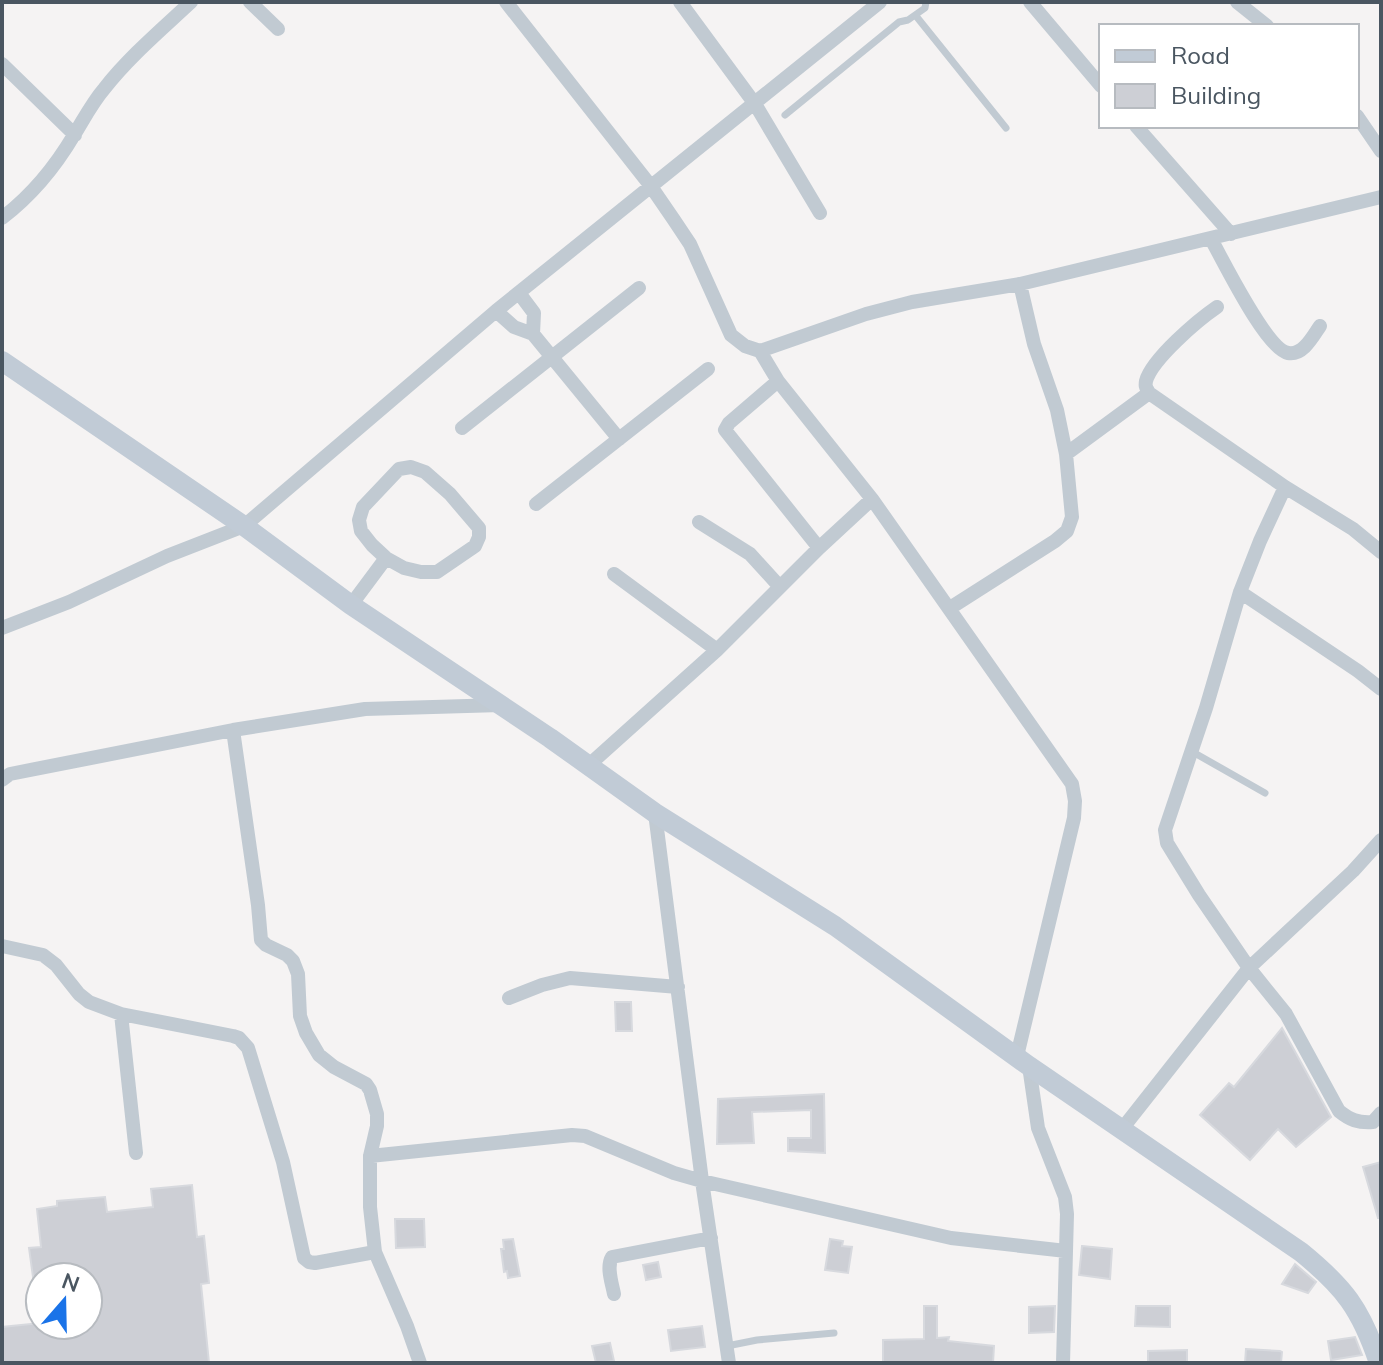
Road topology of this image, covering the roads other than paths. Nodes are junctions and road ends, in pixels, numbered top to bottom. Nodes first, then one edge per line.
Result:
1 (191, 2) edge
2 (250, 2) edge
3 (506, 2) edge
4 (680, 2) edge
5 (880, 2) edge
6 (926, 2) edge
7 (1030, 2) edge
8 (1237, 2) edge
9 (916, 16) junction
10 (1264, 24) edge
11 (278, 29) dead end
12 (2, 64) edge
13 (1099, 84) edge
14 (755, 104) junction
15 (785, 115) dead end
16 (1359, 119) edge
17 (1006, 128) dead end
18 (1138, 128) edge
19 (75, 135) junction
20 (1381, 151) edge
21 (650, 185) junction
22 (1380, 196) edge
23 (820, 213) dead end
24 (2, 218) edge
25 (1231, 234) junction
26 (1211, 239) junction
27 (1020, 284) junction
28 (639, 288) dead end
29 (519, 293) junction
30 (1217, 307) dead end
31 (496, 311) junction
32 (1320, 326) dead end
33 (533, 334) junction
34 (760, 351) junction
35 (552, 357) junction
36 (2, 361) edge
37 (708, 369) dead end
38 (778, 381) junction
39 (1149, 393) junction
40 (462, 428) dead end
41 (619, 439) junction
42 (1066, 454) junction
43 (1285, 487) junction
44 (872, 499) junction
45 (536, 504) dead end
46 (699, 522) dead end
47 (244, 526) junction
48 (819, 548) junction
49 (1381, 552) edge
50 (386, 558) junction
51 (614, 574) dead end
52 (780, 587) junction
53 (1240, 592) junction
54 (351, 605) junction
55 (950, 608) junction
56 (2, 628) edge
57 (717, 650) junction
58 (1381, 689) edge
59 (501, 705) junction
60 (233, 730) junction
61 (1191, 751) junction
62 (589, 765) junction
63 (2, 780) edge
64 (1265, 793) dead end
65 (655, 813) junction
66 (1381, 840) edge
67 (2, 946) edge
68 (1249, 968) junction
69 (678, 987) junction
70 (509, 998) dead end
71 (121, 1014) junction
72 (1023, 1061) junction
73 (1381, 1113) edge
74 (1122, 1129) junction
75 (136, 1153) dead end
76 (370, 1156) junction
77 (702, 1181) junction
78 (711, 1238) junction
79 (1066, 1251) junction
80 (375, 1252) junction
81 (614, 1294) dead end
82 (834, 1333) dead end
83 (727, 1346) junction
84 (420, 1363) edge
85 (729, 1363) edge
86 (1063, 1363) edge
87 (1379, 1363) edge

1 - 19 street
2 - 11 street
3 - 21 street
4 - 14 street
5 - 14 street
6 - 9 lane
7 - 13 street
8 - 10 street
9 - 15 lane
9 - 17 lane
12 - 19 street
14 - 21 street
14 - 23 street
16 - 20 street
18 - 25 street
19 - 24 street
21 - 29 street
21 - 34 street
22 - 25 street
25 - 26 street
26 - 27 street
26 - 32 street
27 - 34 street
27 - 42 street
28 - 35 street
29 - 31 street
29 - 33 street
30 - 39 street
31 - 33 street
31 - 47 street
33 - 35 street
34 - 38 street
35 - 40 street
35 - 41 street
36 - 47 main road
37 - 41 street
38 - 44 street
38 - 48 street
39 - 42 street
39 - 43 street
41 - 45 street
42 - 55 street
43 - 49 street
43 - 53 street
44 - 48 street
44 - 55 street
46 - 52 street
47 - 54 main road
47 - 56 street
48 - 52 street
50 - 50 street
50 - 54 street
51 - 57 street
52 - 57 street
53 - 58 street
53 - 61 street
54 - 59 main road
55 - 72 street
57 - 62 street
59 - 60 street
59 - 62 main road
60 - 63 street
60 - 76 street
61 - 64 lane
61 - 68 street
62 - 65 main road
65 - 69 street
65 - 72 main road
66 - 68 street
67 - 71 street
68 - 73 street
68 - 74 street
69 - 70 street
69 - 77 street
71 - 75 street
71 - 80 street
72 - 74 main road
72 - 79 street
74 - 87 main road
76 - 77 street
76 - 80 street
77 - 78 street
77 - 79 street
78 - 81 street
78 - 83 street
79 - 86 street
80 - 84 street
82 - 83 lane
83 - 85 street

